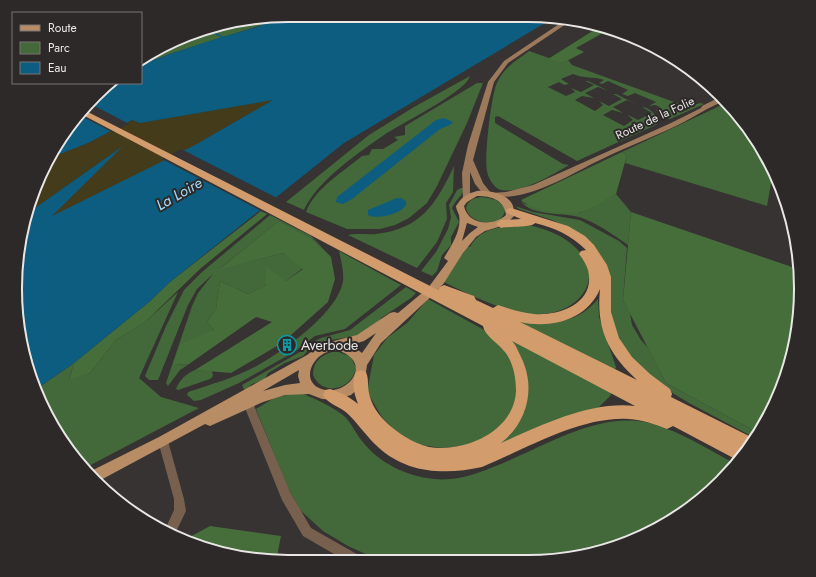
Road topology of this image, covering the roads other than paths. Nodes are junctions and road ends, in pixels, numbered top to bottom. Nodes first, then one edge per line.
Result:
1 (564, 24) edge
2 (717, 101) edge
3 (91, 109) edge
4 (87, 114) edge
5 (469, 159) junction
6 (530, 189) junction
7 (490, 194) junction
8 (466, 198) junction
9 (510, 208) junction
10 (289, 214) junction
11 (463, 215) junction
12 (501, 224) junction
13 (487, 226) junction
14 (442, 293) junction
15 (464, 309) junction
16 (337, 346) junction
17 (309, 359) junction
18 (362, 370) junction
19 (312, 389) junction
20 (330, 396) junction
21 (248, 403) junction
22 (704, 420) junction
23 (163, 441) junction
24 (745, 442) edge
25 (738, 452) edge
26 (97, 474) edge
27 (172, 528) edge
28 (347, 555) edge

1 - 5 main road
2 - 6 main road, Route de la Folie
3 - 10 highway
4 - 10 highway
5 - 7 main road
5 - 8 main road
6 - 7 main road, Route de la Folie
6 - 9 main road, Route de la Folie
7 - 8 main road
7 - 9 main road
8 - 11 main road
9 - 12 main road
9 - 22 highway
10 - 14 highway
11 - 13 main road
11 - 16 main road
12 - 13 main road
12 - 14 highway
13 - 18 main road
14 - 15 highway
14 - 22 highway
15 - 18 highway
15 - 25 highway
16 - 17 main road
16 - 18 main road
17 - 19 main road
17 - 23 main road
18 - 20 main road
19 - 20 main road
19 - 21 main road
20 - 25 highway
21 - 23 main road
21 - 28 street
22 - 24 highway
23 - 26 main road
23 - 27 street

